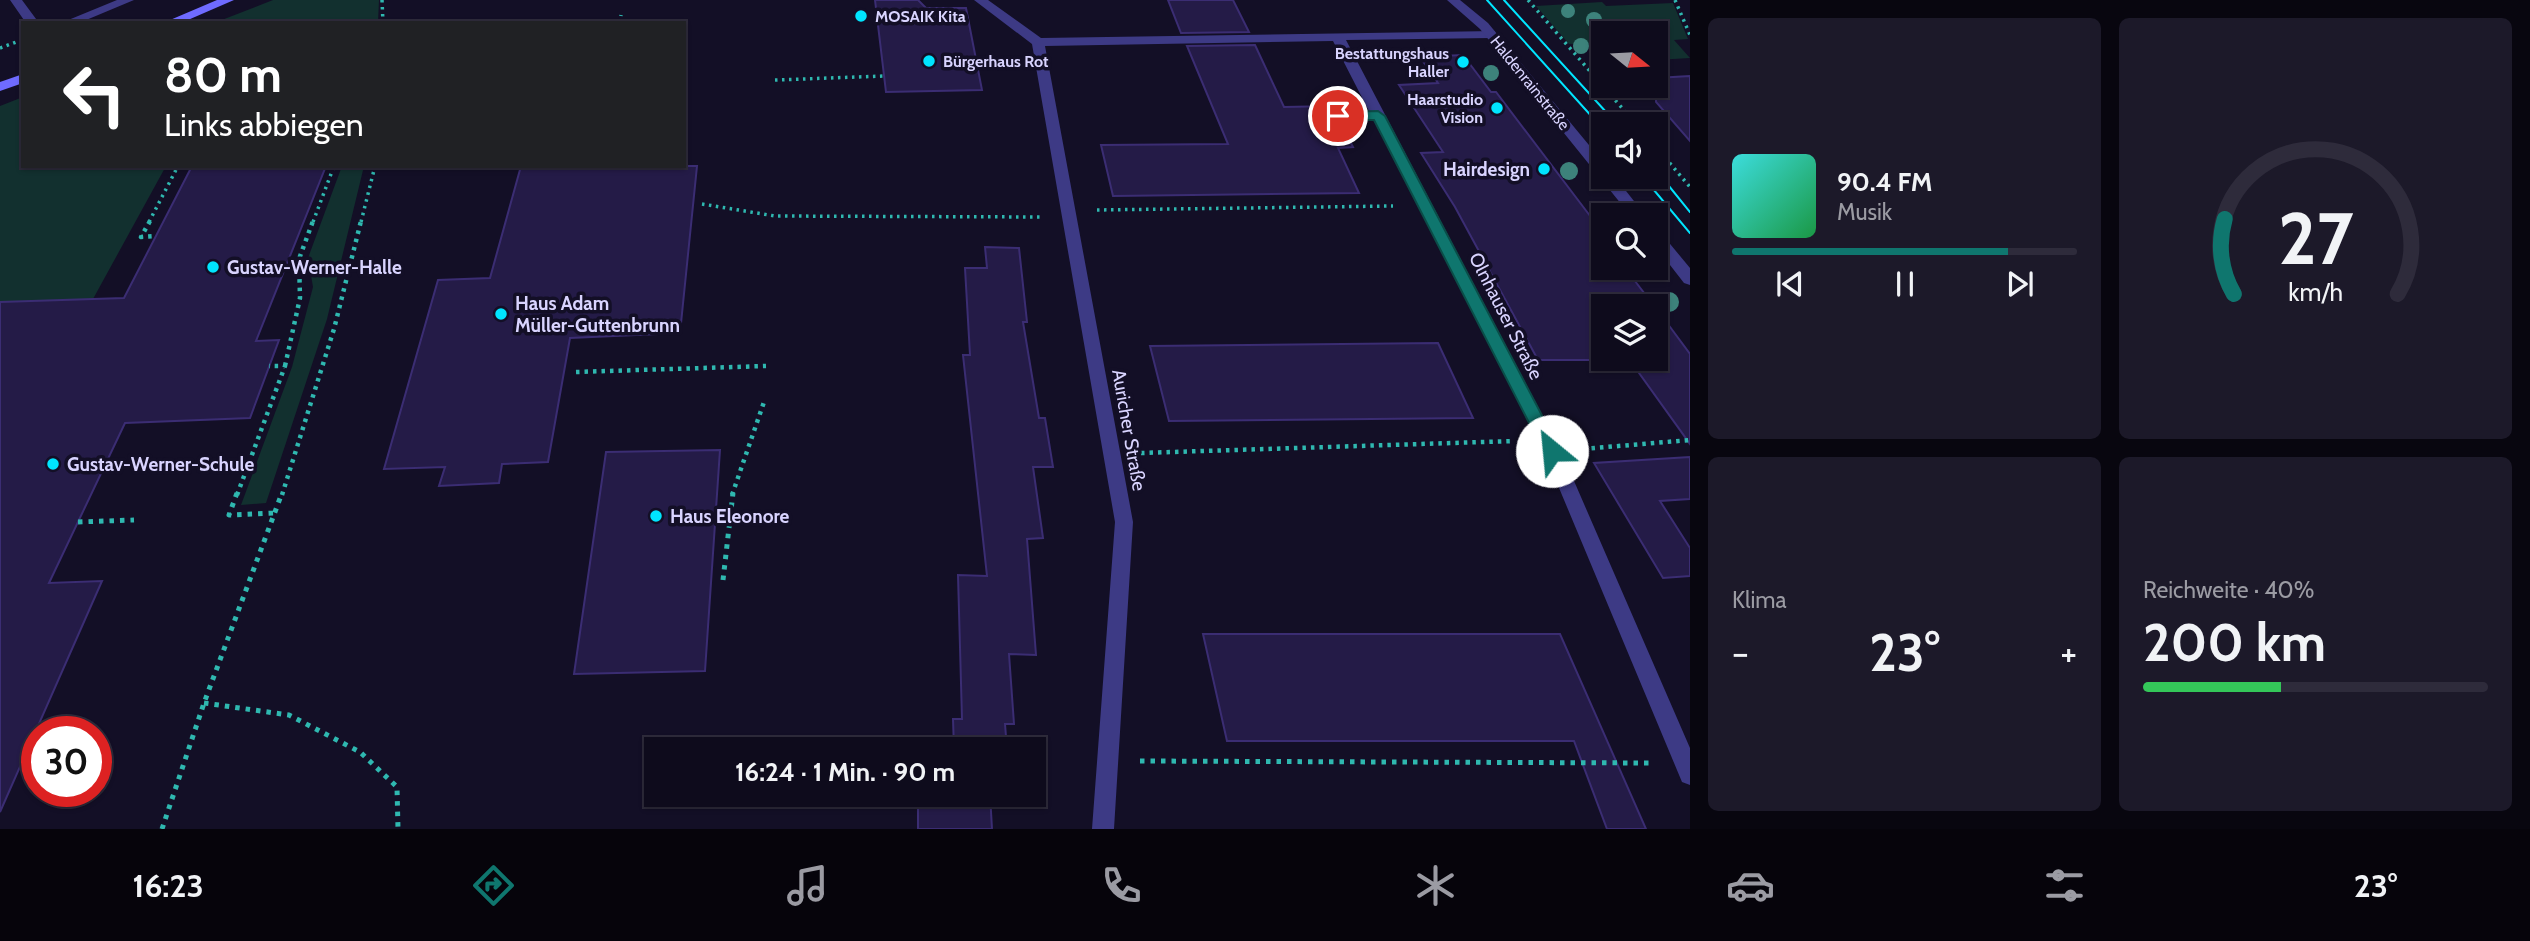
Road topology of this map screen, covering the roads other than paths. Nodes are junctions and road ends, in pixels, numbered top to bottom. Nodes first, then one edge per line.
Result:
1 (16, 0) edge
2 (128, 0) edge
3 (228, 0) edge
4 (980, 0) edge
5 (1453, 0) edge
6 (1473, 0) edge
7 (32, 21) edge
8 (72, 21) edge
9 (174, 21) edge
10 (1488, 30) junction
11 (1338, 38) junction
12 (1038, 42) junction
13 (21, 79) edge
14 (0, 87) edge
15 (1338, 116) dead end
16 (1378, 116) junction
17 (1591, 157) edge
18 (1617, 189) edge
19 (1628, 203) edge
20 (1668, 252) edge
21 (1690, 279) edge
22 (1690, 774) edge
23 (1103, 829) edge

1 - 7 street
2 - 8 street
3 - 9 main road
4 - 12 street
5 - 10 street, Haldenrainstraße
6 - 10 street, Haldenrainstraße
10 - 11 street
10 - 17 street, Haldenrainstraße
11 - 12 street
11 - 16 street, Olnhauser Straße
12 - 23 street, Auricher Straße
13 - 14 main road
15 - 16 street
16 - 22 street, Olnhauser Straße
18 - 19 street
20 - 21 street

